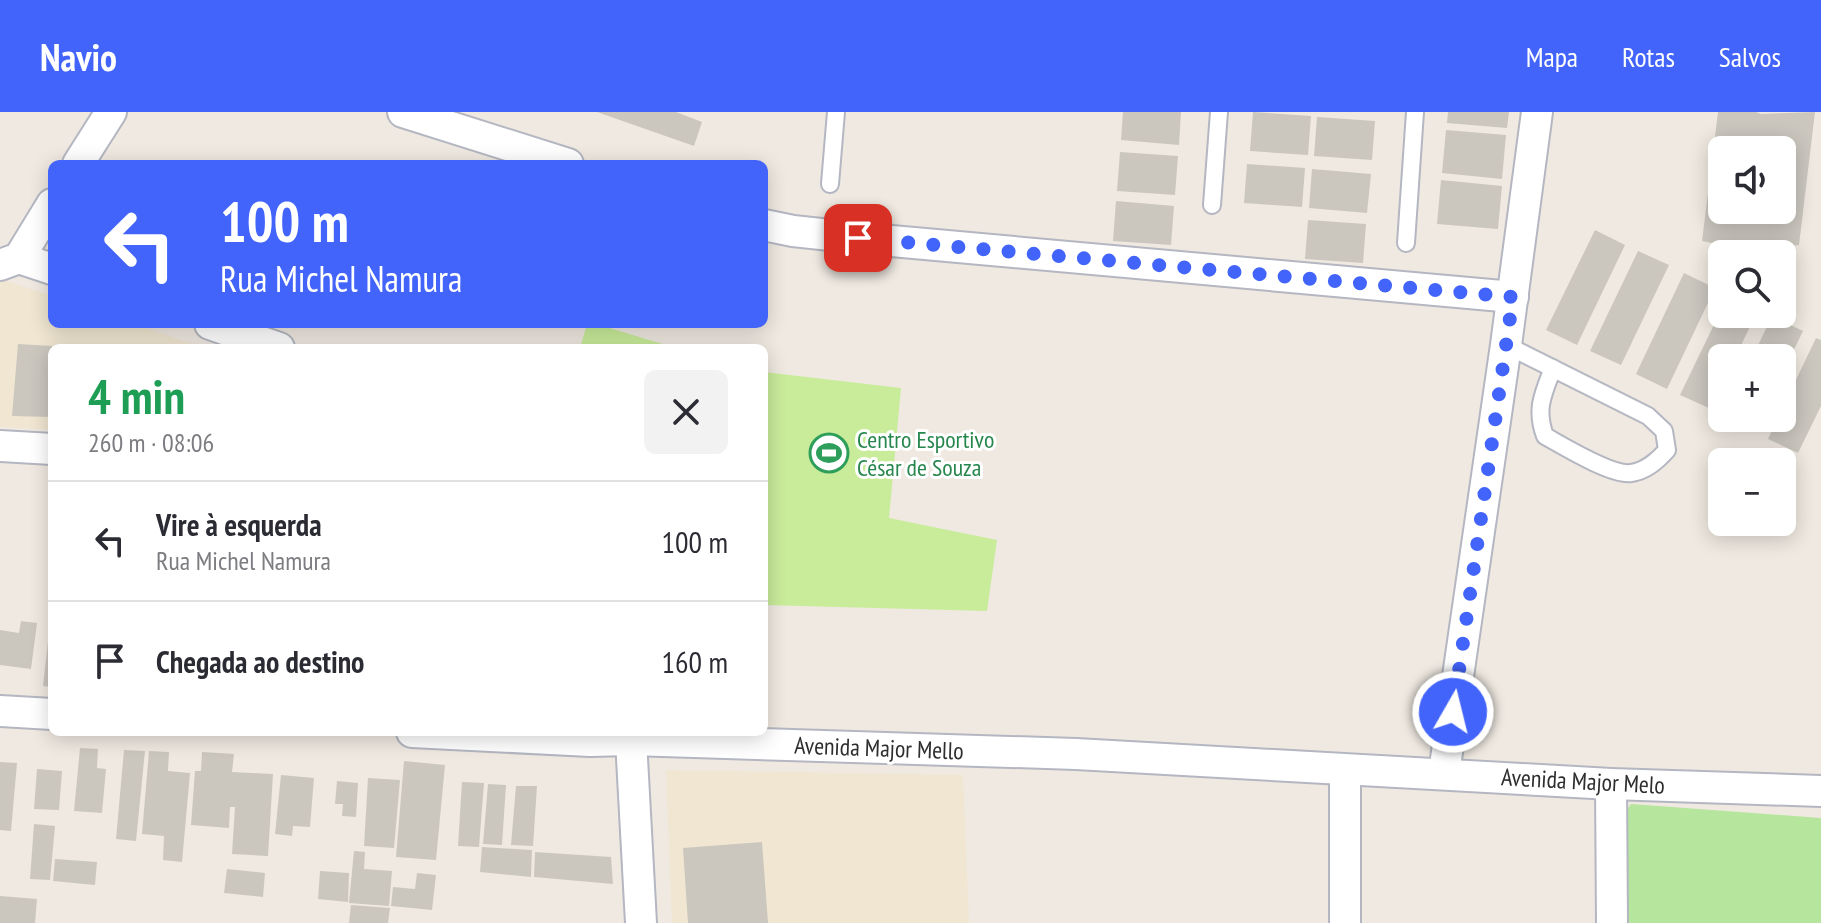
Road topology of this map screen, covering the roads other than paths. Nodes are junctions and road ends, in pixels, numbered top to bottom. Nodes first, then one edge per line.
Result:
1 (111, 112) edge
2 (403, 112) edge
3 (836, 112) edge
4 (1219, 112) edge
5 (1415, 112) edge
6 (1537, 112) edge
7 (81, 160) edge
8 (555, 160) edge
9 (830, 184) dead end
10 (1212, 205) dead end
11 (48, 209) edge
12 (768, 226) edge
13 (1406, 243) dead end
14 (9, 262) edge
15 (48, 268) edge
16 (1513, 297) junction
17 (222, 328) edge
18 (268, 344) edge
19 (1506, 345) junction
20 (1553, 368) junction
21 (0, 446) edge
22 (48, 449) edge
23 (0, 711) edge
24 (48, 714) edge
25 (526, 736) edge
26 (631, 740) junction
27 (1345, 770) junction
28 (1444, 773) junction
29 (1814, 783) edge
30 (1611, 784) junction
31 (641, 923) edge
32 (1345, 923) edge
33 (1612, 923) edge

1 - 7 street
2 - 8 street
3 - 9 lane
4 - 10 lane
5 - 13 lane
6 - 16 street
11 - 14 street
12 - 16 street
14 - 15 street
16 - 19 street
17 - 18 street
19 - 20 lane
19 - 28 street
20 - 20 lane
21 - 22 street
23 - 24 street
25 - 26 street, Avenida Major Mello
26 - 27 street, Avenida Major Mello
26 - 31 street
27 - 28 street, Avenida Major Melo
27 - 32 street
28 - 30 street, Avenida Major Melo
29 - 30 street, Avenida Major Melo
30 - 33 street

